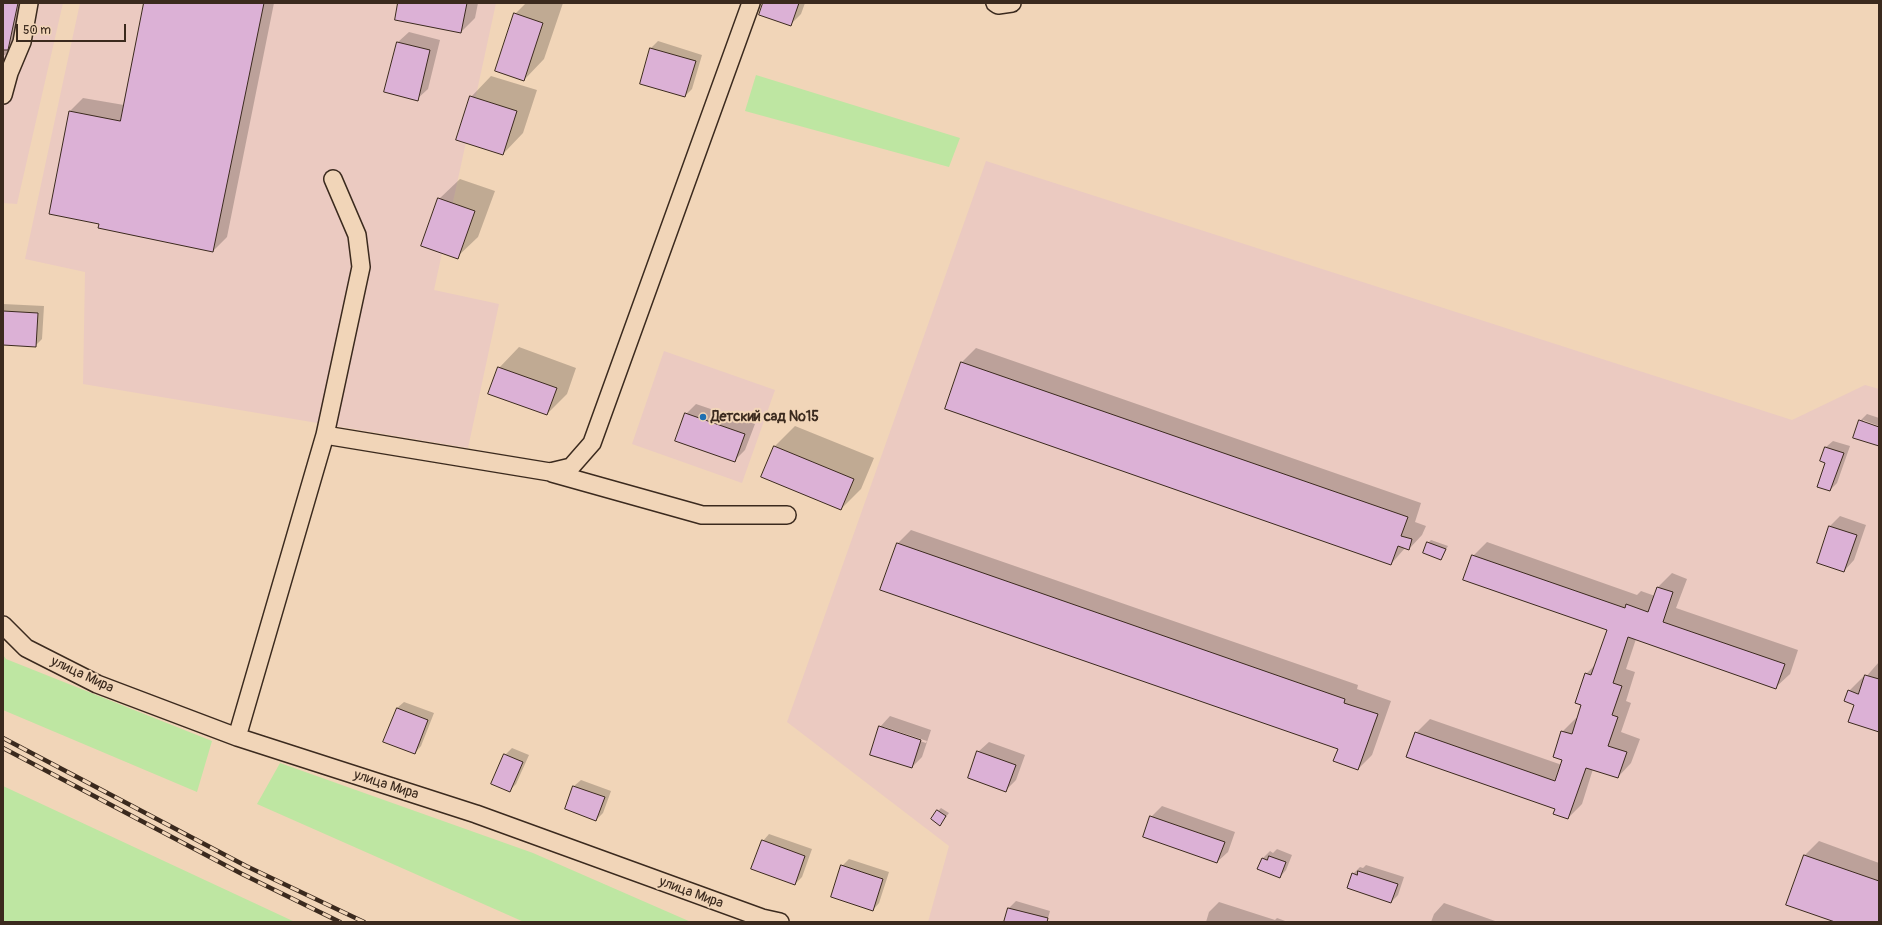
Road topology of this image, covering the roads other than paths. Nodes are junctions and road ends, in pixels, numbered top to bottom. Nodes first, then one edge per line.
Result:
1 (29, 3) edge
2 (752, 3) edge
3 (995, 3) edge
4 (1012, 3) edge
5 (3, 95) edge
6 (333, 179) dead end
7 (325, 435) junction
8 (550, 472) junction
9 (787, 515) dead end
10 (3, 625) edge
11 (237, 737) junction
12 (780, 922) edge

1 - 5 street
2 - 8 street
3 - 4 street
6 - 7 street
7 - 8 street
7 - 11 street
8 - 9 street
10 - 11 street, улица Мира
11 - 12 street, улица Мира

